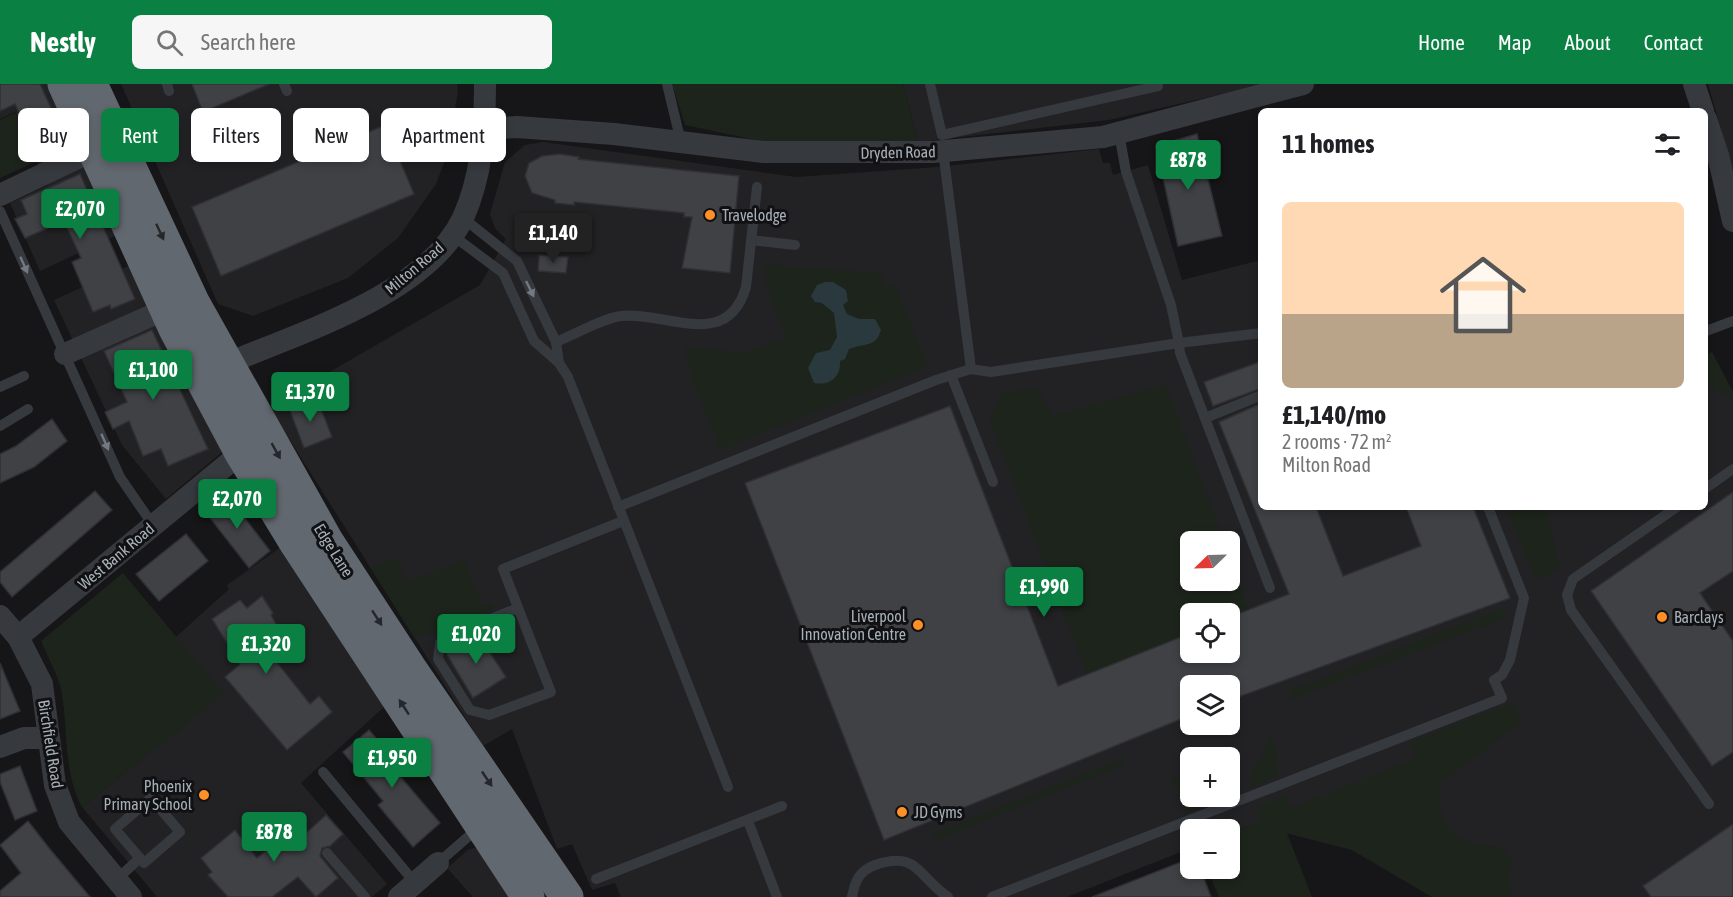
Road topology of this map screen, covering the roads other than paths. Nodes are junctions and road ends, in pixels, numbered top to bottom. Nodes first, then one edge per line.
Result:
1 (64, 84) edge
2 (91, 84) edge
3 (485, 84) edge
4 (667, 84) edge
5 (930, 84) edge
6 (1157, 84) edge
7 (1303, 84) edge
8 (1694, 84) edge
9 (485, 108) edge
10 (1702, 108) edge
11 (1708, 125) edge
12 (506, 128) edge
13 (1119, 133) junction
14 (681, 142) junction
15 (94, 150) junction
16 (943, 151) junction
17 (479, 162) edge
18 (757, 187) dead end
19 (0, 195) edge
20 (0, 211) edge
21 (1733, 221) edge
22 (457, 226) junction
23 (751, 240) junction
24 (795, 245) dead end
25 (166, 309) junction
26 (1733, 321) edge
27 (1708, 330) edge
28 (1258, 333) edge
29 (556, 342) junction
30 (1179, 343) junction
31 (65, 354) junction
32 (559, 363) junction
33 (971, 369) junction
34 (213, 370) junction
35 (951, 375) junction
36 (24, 376) dead end
37 (0, 387) edge
38 (1258, 398) edge
39 (28, 409) dead end
40 (1205, 418) junction
41 (0, 426) edge
42 (241, 453) junction
43 (1733, 469) edge
44 (993, 482) dead end
45 (1708, 487) edge
46 (618, 507) junction
47 (1489, 510) edge
48 (1673, 510) edge
49 (623, 521) junction
50 (153, 525) junction
51 (1270, 588) dead end
52 (518, 608) junction
53 (0, 616) edge
54 (18, 637) junction
55 (47, 738) junction
56 (0, 747) edge
57 (323, 772) dead end
58 (728, 787) dead end
59 (1709, 804) dead end
60 (782, 806) dead end
61 (747, 821) junction
62 (480, 827) junction
63 (327, 853) dead end
64 (140, 858) junction
65 (419, 879) edge
66 (596, 879) dead end
67 (116, 880) junction
68 (131, 897) edge
69 (365, 897) edge
70 (528, 897) edge
71 (567, 897) edge
72 (777, 897) edge
73 (852, 897) edge
74 (948, 897) edge
75 (992, 897) edge

1 - 15 highway, Edge Lane
2 -> 34 highway, Edge Lane
3 - 9 street, Milton Road
4 - 14 lane
5 - 6 lane
7 - 13 street, Dryden Road
8 - 10 street
11 - 21 street
12 - 14 street, Dryden Road
13 - 16 street, Dryden Road
13 - 30 lane
14 - 16 street, Dryden Road
15 - 19 street
15 - 25 highway, Edge Lane
16 - 33 lane
17 - 22 street, Milton Road
18 - 23 lane
20 -> 31 lane
22 -> 29 lane
22 - 32 lane
22 - 34 street, Milton Road
23 - 24 lane
23 - 29 lane
25 - 31 street
25 - 34 highway, Edge Lane
26 - 27 lane
28 - 30 lane
29 - 32 lane
30 - 33 lane
30 - 40 lane
31 -> 50 lane
32 - 46 lane
33 - 35 lane
34 - 42 highway, Edge Lane
34 -> 71 highway, Edge Lane
35 - 44 lane
35 - 46 lane
36 - 37 lane
38 - 40 lane
39 - 41 lane
40 - 51 lane
42 - 50 street, West Bank Road
62 -> 42 highway, Edge Lane
43 - 45 lane
46 - 49 lane
47 - 75 lane
48 - 59 lane
49 - 52 lane
49 - 58 lane
50 - 54 street, West Bank Road
52 - 52 lane
53 - 54 street, Birchfield Road
54 - 55 street, Birchfield Road
55 - 56 street
55 - 67 street, Birchfield Road
57 - 65 lane
60 - 61 lane
61 - 66 lane
61 - 72 lane
62 - 65 lane
62 - 70 highway, Edge Lane
63 - 69 lane
64 - 64 lane
64 - 67 lane
67 - 68 street, Birchfield Road
73 - 74 lane

